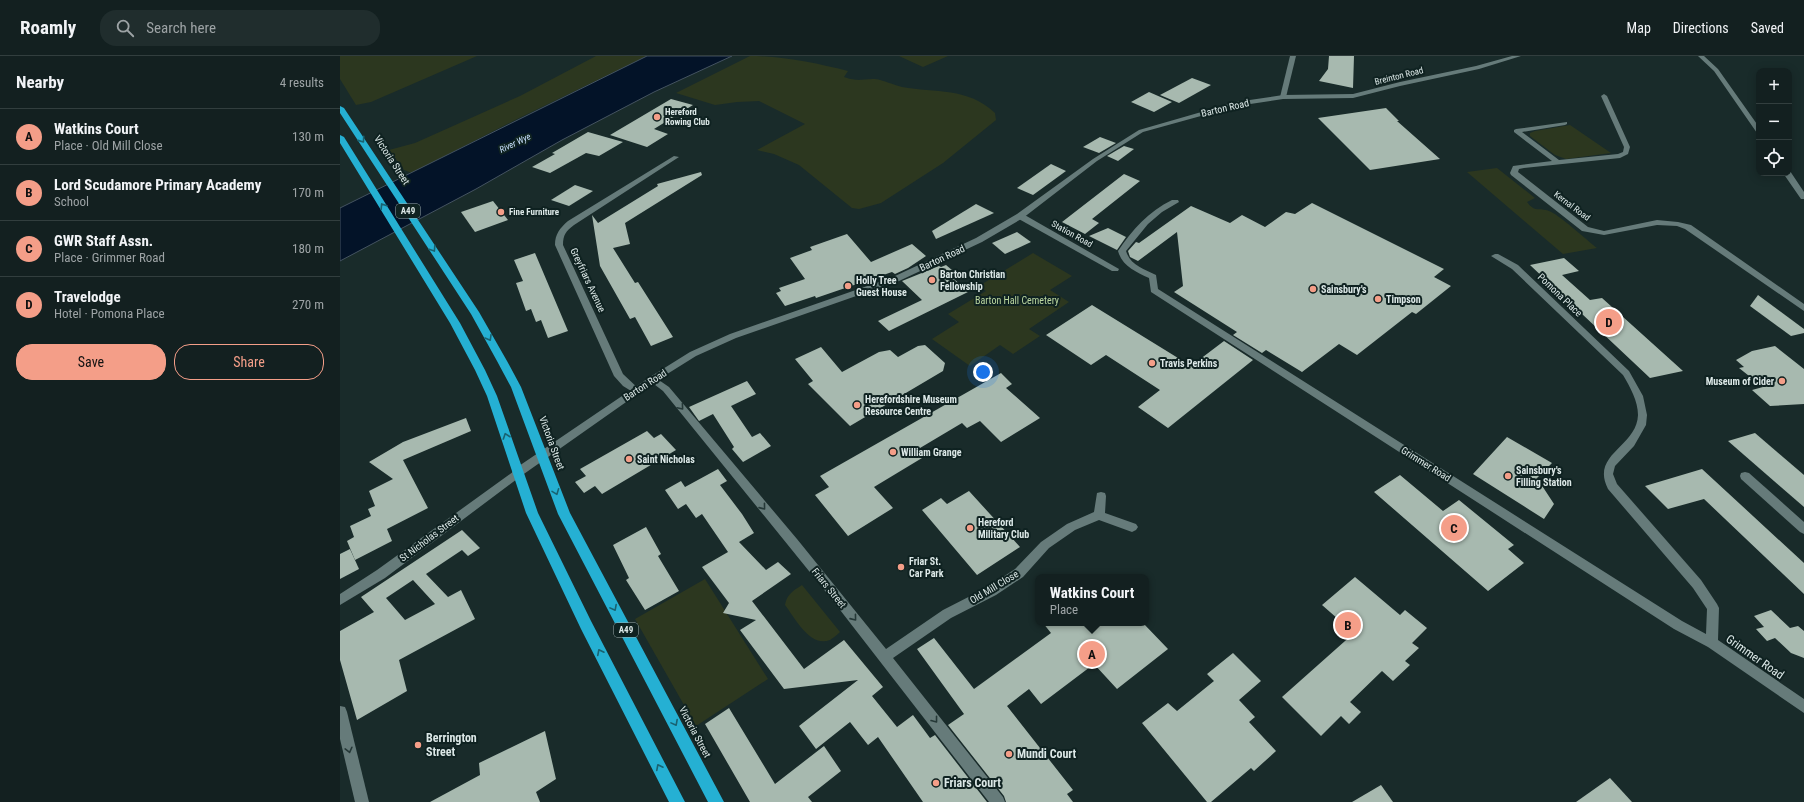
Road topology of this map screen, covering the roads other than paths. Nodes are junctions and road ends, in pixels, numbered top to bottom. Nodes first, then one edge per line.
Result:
1 (1293, 56) edge
2 (1518, 56) edge
3 (1701, 56) edge
4 (1604, 96) dead end
5 (1283, 97) junction
6 (340, 108) edge
7 (1565, 123) dead end
8 (1756, 128) edge
9 (340, 137) edge
10 (676, 157) dead end
11 (1556, 162) junction
12 (1789, 176) edge
13 (1804, 197) edge
14 (1175, 202) dead end
15 (1020, 216) junction
16 (1495, 256) dead end
17 (1115, 269) dead end
18 (1804, 308) edge
19 (653, 379) junction
20 (636, 391) junction
21 (542, 456) junction
22 (517, 473) junction
23 (1608, 473) joint
24 (1745, 476) dead end
25 (1100, 496) dead end
26 (1099, 515) junction
27 (1132, 527) dead end
28 (1804, 529) edge
29 (340, 600) edge
30 (1712, 643) junction
31 (885, 657) junction
32 (1804, 707) edge
33 (340, 712) edge
34 (362, 802) edge
35 (677, 802) edge
36 (716, 802) edge
37 (998, 802) edge

1 - 5 street
2 - 5 street, Breinton Road
3 - 8 street
4 - 11 street, Kernal Road
5 - 15 street, Barton Road
6 -> 21 highway, Victoria Street / A49
7 - 11 street
22 -> 9 highway, A49
10 - 20 street, Greyfriars Avenue
11 - 18 street, Kernal Road
12 - 13 street
14 - 30 street, Grimmer Road
15 - 17 street, Station Road
15 - 19 street, Barton Road
16 - 23 street, Pomona Place
19 - 20 street, Barton Road
19 -> 31 street, Friars Street
20 - 21 street, Barton Road
21 - 22 street, Barton Road
21 -> 36 highway, Victoria Street / A49
22 - 29 street, St Nicholas Street
35 -> 22 highway, A49
23 - 30 street, Grimmer Road
24 - 28 street
25 - 26 street
26 - 27 street
26 - 31 street, Old Mill Close
30 - 32 street, Grimmer Road
31 -> 37 street, Friars Street
33 -> 34 street

